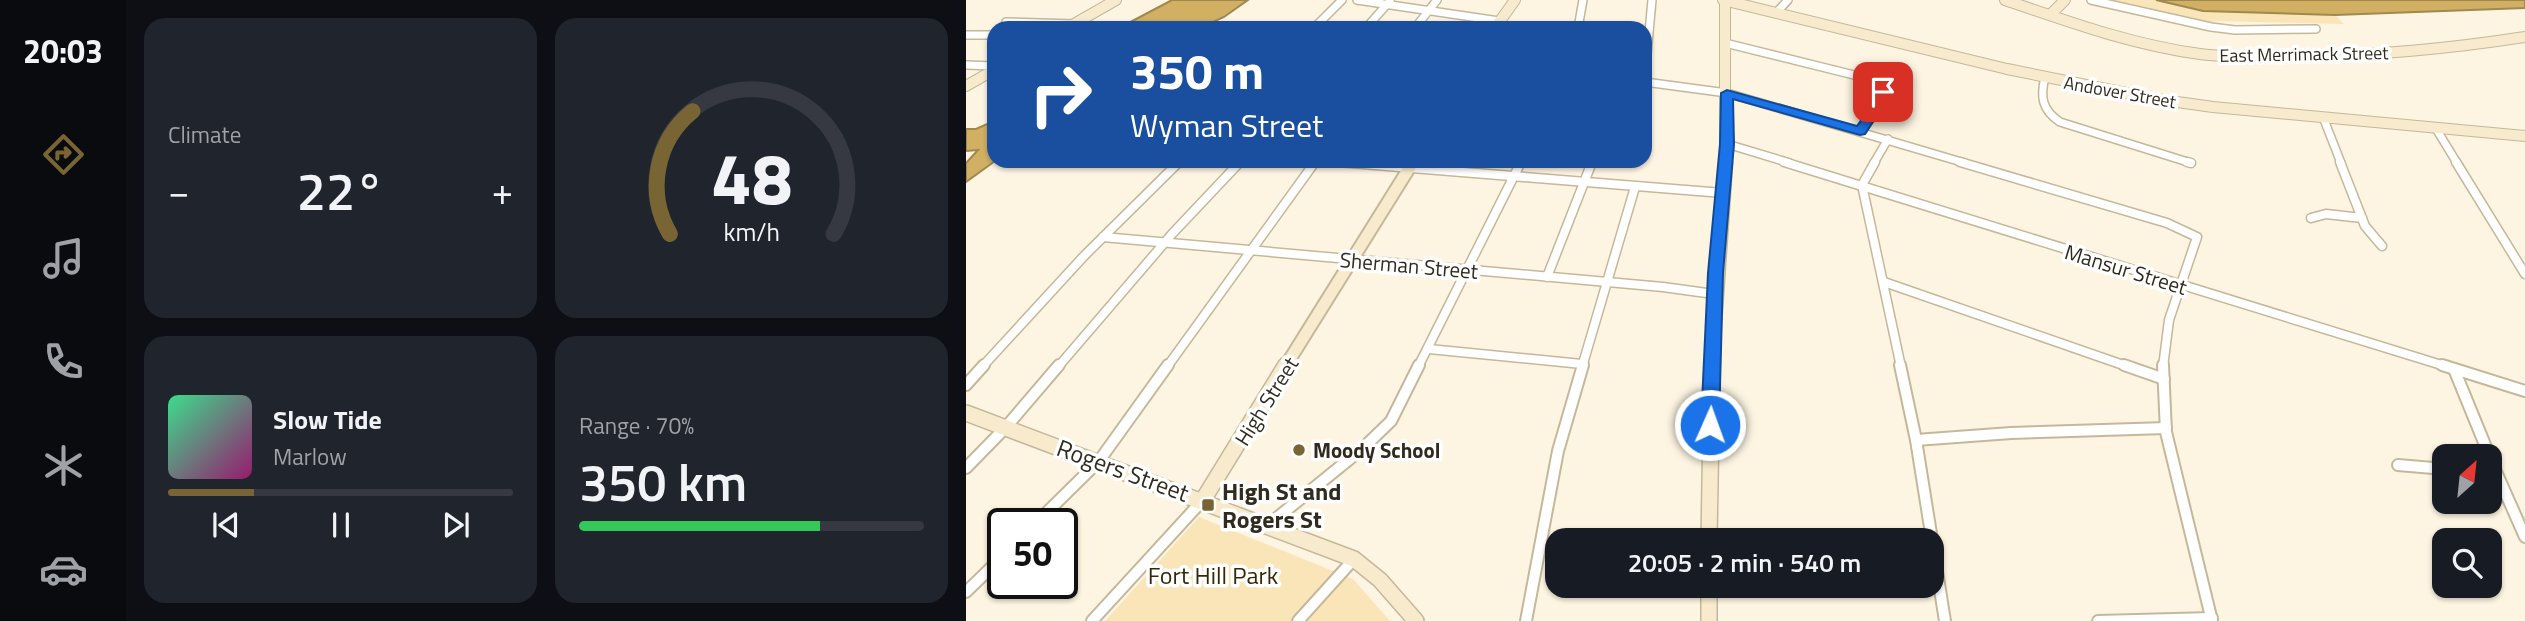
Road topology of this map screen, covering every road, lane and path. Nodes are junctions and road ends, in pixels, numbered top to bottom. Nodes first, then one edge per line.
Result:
1 (1116, 0) edge
2 (1342, 0) edge
3 (1357, 0) edge
4 (1437, 0) edge
5 (1515, 0) edge
6 (1583, 0) edge
7 (1652, 0) edge
8 (1724, 0) edge
9 (1788, 0) edge
10 (2005, 0) edge
11 (2065, 0) edge
12 (2091, 0) edge
13 (1389, 2) edge
14 (1429, 11) junction
15 (1776, 13) junction
16 (2050, 15) junction
17 (1080, 21) edge
18 (1321, 21) edge
19 (1372, 21) edge
20 (1421, 21) edge
21 (1478, 21) edge
22 (1500, 21) edge
23 (1579, 21) edge
24 (1650, 21) edge
25 (2316, 29) dead end
26 (966, 35) edge
27 (987, 35) edge
28 (2525, 37) edge
29 (1725, 43) junction
30 (966, 65) edge
31 (987, 67) edge
32 (987, 72) edge
33 (2045, 78) junction
34 (1652, 83) edge
35 (966, 86) edge
36 (1727, 93) junction
37 (2323, 117) junction
38 (2435, 127) junction
39 (1860, 131) junction
40 (2525, 135) edge
41 (1888, 139) junction
42 (1727, 144) junction
43 (2191, 163) dead end
44 (1173, 168) edge
45 (1234, 168) edge
46 (1311, 168) edge
47 (1408, 168) edge
48 (1444, 168) edge
49 (1517, 168) edge
50 (1589, 168) edge
51 (1513, 176) junction
52 (1584, 181) junction
53 (1862, 185) junction
54 (1635, 187) junction
55 (1723, 193) junction
56 (2312, 218) dead end
57 (2362, 218) junction
58 (1103, 237) junction
59 (1164, 243) junction
60 (2382, 246) dead end
61 (1250, 251) junction
62 (1351, 261) junction
63 (1468, 270) junction
64 (2525, 274) edge
65 (1548, 277) junction
66 (1608, 282) junction
67 (1884, 282) junction
68 (2181, 286) junction
69 (1714, 294) junction
70 (1429, 349) junction
71 (1582, 364) junction
72 (2454, 369) junction
73 (2164, 379) junction
74 (966, 385) edge
75 (2525, 391) edge
76 (966, 413) edge
77 (1006, 427) junction
78 (2166, 428) junction
79 (1916, 440) junction
80 (2485, 444) edge
81 (1099, 461) junction
82 (2398, 465) dead end
83 (966, 468) edge
84 (2432, 469) edge
85 (2502, 493) edge
86 (1203, 500) junction
87 (1051, 508) edge
88 (1268, 525) junction
89 (1709, 528) edge
90 (2525, 537) edge
91 (1354, 558) junction
92 (987, 572) edge
93 (966, 592) edge
94 (1709, 598) edge
95 (2212, 620) edge
96 (1092, 621) edge
97 (1298, 621) edge
98 (1416, 621) edge
99 (1526, 621) edge
100 (1709, 621) edge
101 (1945, 621) edge
102 (2098, 621) edge

1 - 17 main road
2 - 18 street
3 - 13 street
4 - 14 street
5 - 22 main road
6 - 23 street
7 - 24 street
8 - 15 main road, Andover Street
8 - 29 main road
9 - 15 street
10 - 16 street, East Merrimack Street
11 - 16 street
12 - 25 street
13 - 14 street
13 - 19 street
14 - 20 street
14 - 21 street
15 - 33 main road, Andover Street
16 - 28 main road, East Merrimack Street
26 - 27 street
29 - 36 main road
29 - 39 street
30 - 31 street
32 - 35 main road
33 - 37 main road, Andover Street
33 - 43 street
34 - 36 street
36 - 39 street
36 - 42 main road
37 - 38 main road, Andover Street
37 - 57 street
38 - 40 main road, Andover Street
38 - 64 street
39 - 41 street
41 - 53 street
41 - 68 street
42 - 53 street, Mansur Street
42 - 55 main road
44 - 58 street
45 - 59 street
46 - 61 street
47 - 62 main road, High Street
48 - 51 street
49 - 51 street
50 - 52 street
51 - 52 street
51 - 63 street
52 - 54 street
52 - 65 street
53 - 67 street
53 - 68 street, Mansur Street
54 - 55 street
54 - 66 street
55 - 69 main road
56 - 57 street
57 - 60 street
58 - 59 street, Sherman Street
58 - 74 street
59 - 61 street, Sherman Street
59 - 77 street
61 - 62 street, Sherman Street
61 - 81 street
62 - 63 street, Sherman Street
62 - 86 main road, High Street
63 - 65 street, Sherman Street
63 - 70 street
65 - 66 street, Sherman Street
66 - 69 street, Sherman Street
66 - 71 street
67 - 73 street
67 - 79 street
68 - 72 street, Mansur Street
68 - 73 street
69 - 89 main road
70 - 71 street
70 - 88 street
71 - 99 street
72 - 75 street, Mansur Street
72 - 80 street
73 - 78 street
76 - 77 main road, Rogers Street
77 - 81 main road, Rogers Street
77 - 83 street
78 - 79 street
78 - 95 street
79 - 101 street
81 - 86 main road, Rogers Street
81 - 87 street
82 - 84 street
85 - 90 street
86 - 88 street, Rogers Street
86 - 96 street, High Street
88 - 91 street, Rogers Street
91 - 97 street
91 - 98 street, Rogers Street
92 - 93 street
94 - 100 main road
95 - 102 street

